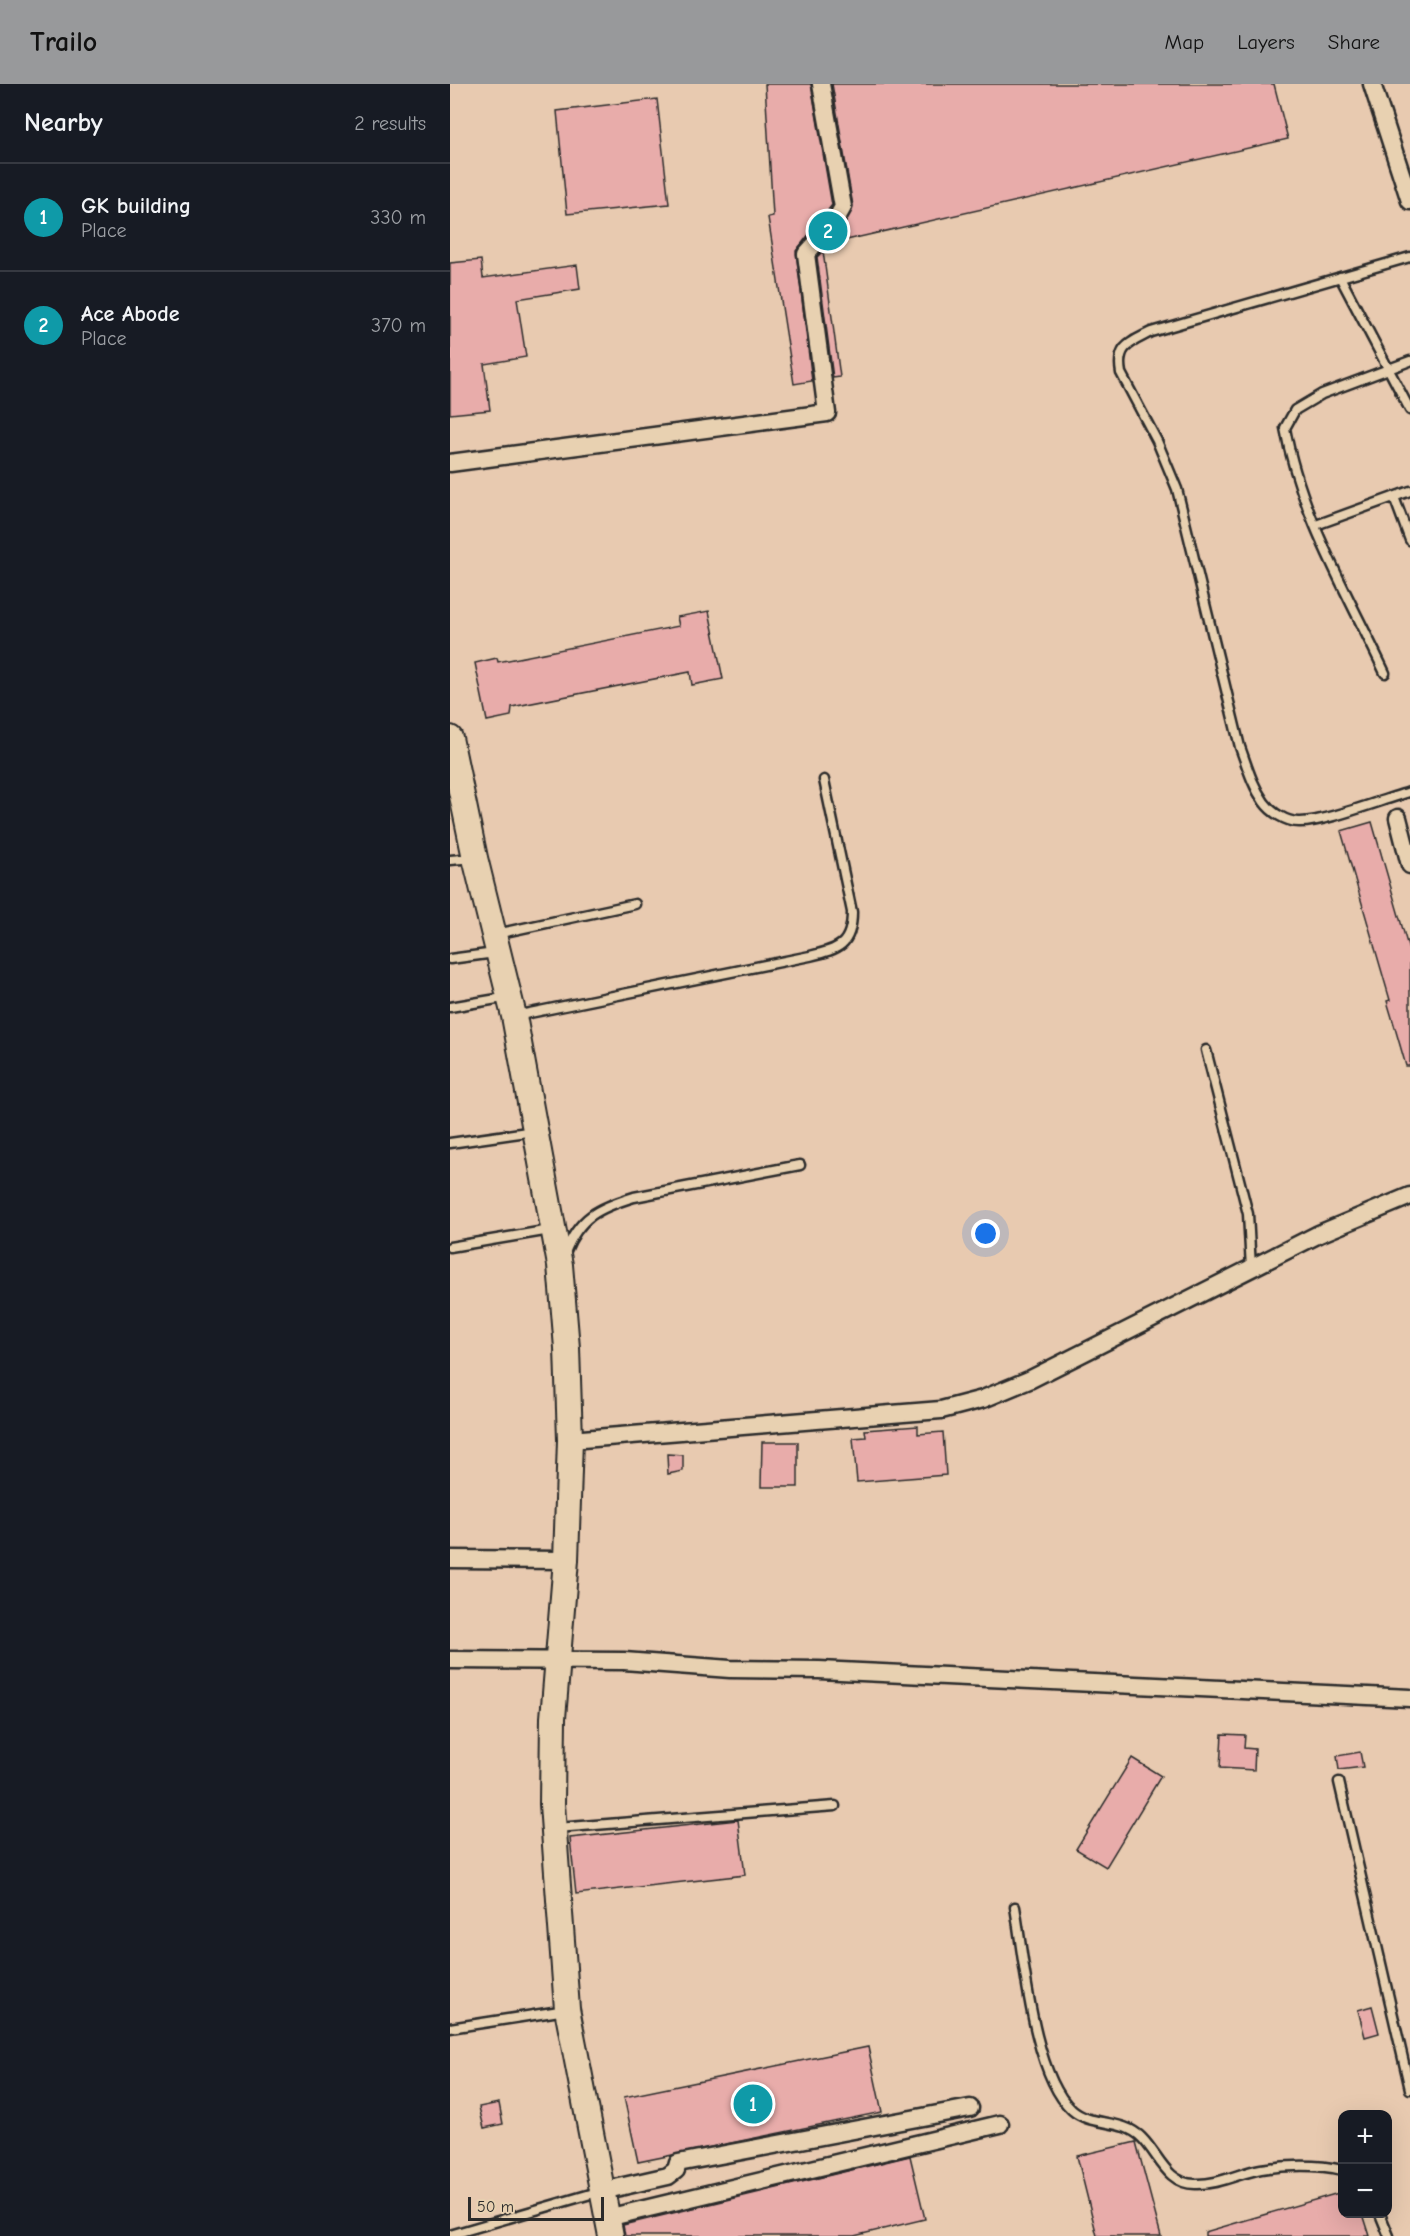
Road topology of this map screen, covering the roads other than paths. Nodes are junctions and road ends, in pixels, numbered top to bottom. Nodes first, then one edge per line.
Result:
1 (821, 84) edge
2 (1372, 84) edge
3 (1410, 201) edge
4 (1410, 257) edge
5 (1340, 277) junction
6 (1410, 361) edge
7 (1388, 367) junction
8 (1410, 410) edge
9 (450, 464) edge
10 (1410, 491) edge
11 (1394, 497) junction
12 (1316, 525) junction
13 (1410, 540) edge
14 (1385, 673) dead end
15 (450, 738) edge
16 (824, 780) dead end
17 (1410, 792) edge
18 (1398, 819) dead end
19 (475, 858) junction
20 (450, 860) edge
21 (1410, 865) edge
22 (635, 904) dead end
23 (497, 943) junction
24 (450, 959) edge
25 (512, 1006) junction
26 (450, 1007) edge
27 (1206, 1050) dead end
28 (537, 1131) junction
29 (450, 1143) edge
30 (800, 1164) dead end
31 (1410, 1196) edge
32 (554, 1229) junction
33 (450, 1247) edge
34 (560, 1265) junction
35 (1251, 1269) junction
36 (570, 1440) junction
37 (450, 1559) edge
38 (566, 1560) junction
39 (557, 1659) junction
40 (450, 1660) edge
41 (1410, 1698) edge
42 (1339, 1782) dead end
43 (835, 1806) dead end
44 (553, 1828) junction
45 (1015, 1907) dead end
46 (567, 2009) junction
47 (450, 2028) edge
48 (1410, 2089) edge
49 (970, 2108) dead end
50 (1000, 2124) dead end
51 (1338, 2169) edge
52 (602, 2191) junction
53 (1382, 2218) edge
54 (609, 2227) edge
55 (450, 2235) edge
56 (1389, 2236) edge

1 - 9 street
2 - 3 street
4 - 5 lane
5 - 7 lane
5 - 17 lane
6 - 7 lane
7 - 8 lane
7 - 12 lane
10 - 11 lane
11 - 12 lane
11 - 13 lane
12 - 14 lane
15 - 19 main road
16 - 25 lane
18 - 21 street
19 - 20 lane
19 - 23 main road
22 - 23 lane
23 - 24 lane
23 - 25 main road
25 - 26 lane
25 - 28 main road
27 - 35 lane
28 - 29 lane
28 - 32 main road
30 - 34 lane
31 - 35 street
32 - 33 lane
32 - 34 main road
34 - 36 main road
35 - 36 street
36 - 38 main road
37 - 38 street
38 - 39 main road
39 - 40 street
39 - 41 street
39 - 44 main road
42 - 48 lane
43 - 44 lane
44 - 46 main road
45 - 51 lane
46 - 47 lane
46 - 52 main road
49 - 52 street
50 - 54 street
52 - 54 main road
52 - 55 lane
53 - 56 lane

